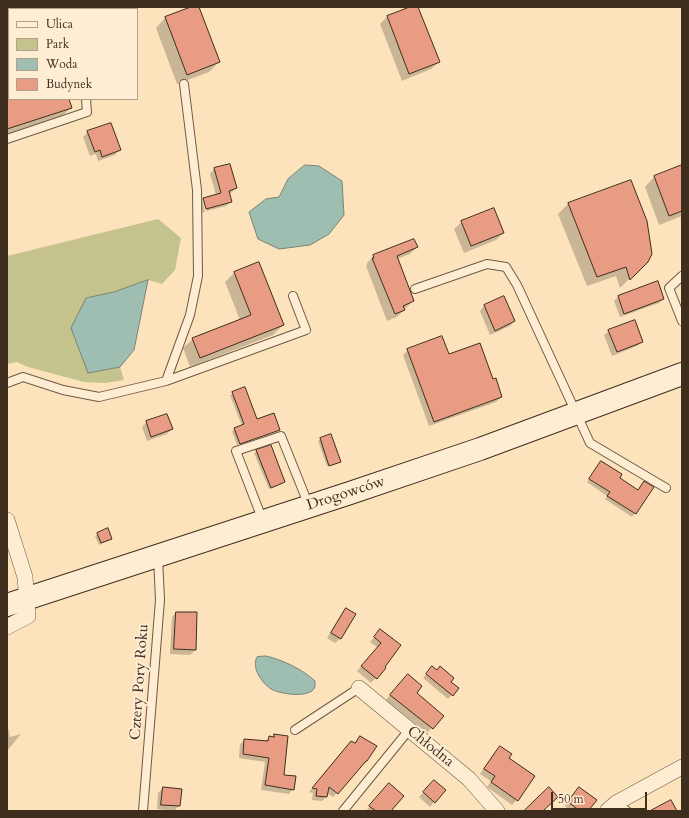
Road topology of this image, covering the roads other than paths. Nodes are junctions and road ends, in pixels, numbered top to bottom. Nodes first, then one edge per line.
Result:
1 (184, 84) dead end
2 (86, 100) edge
3 (7, 139) edge
4 (682, 276) edge
5 (415, 289) dead end
6 (293, 296) dead end
7 (682, 321) edge
8 (682, 374) edge
9 (166, 382) junction
10 (7, 383) edge
11 (576, 413) junction
12 (666, 488) dead end
13 (309, 506) junction
14 (7, 520) edge
15 (263, 522) junction
16 (158, 556) junction
17 (17, 602) edge
18 (7, 626) edge
19 (359, 688) joint
20 (295, 730) dead end
21 (409, 730) junction
22 (682, 767) edge
23 (617, 808) edge
24 (143, 811) edge
25 (344, 811) edge
26 (497, 811) edge

1 - 9 lane
2 - 3 lane
4 - 7 lane
5 - 11 lane
6 - 9 lane
8 - 11 main road, Drogowców
9 - 10 lane
11 - 12 lane
11 - 13 main road, Drogowców
13 - 15 main road, Drogowców
13 - 15 lane
14 - 17 street
15 - 16 main road, Drogowców
16 - 17 main road, Drogowców
16 - 24 lane, Cztery Pory Roku
17 - 18 street
19 - 20 lane
19 - 21 street, Chłodna
21 - 25 lane
21 - 26 street, Chłodna
22 - 23 street

